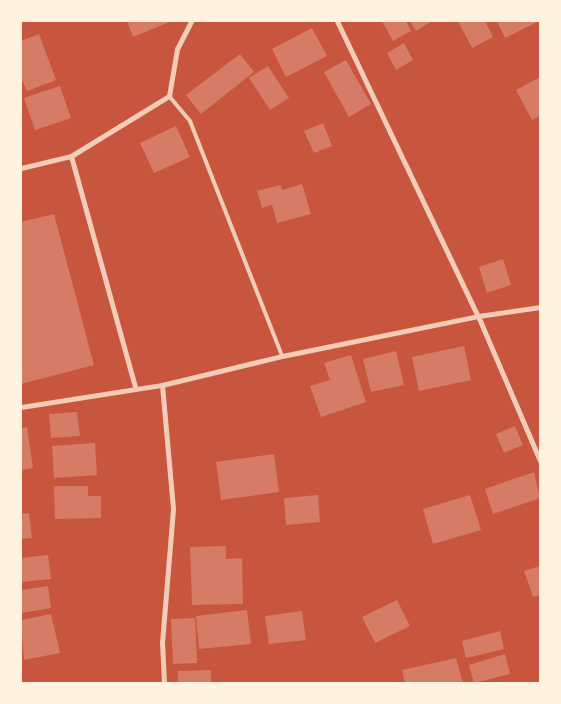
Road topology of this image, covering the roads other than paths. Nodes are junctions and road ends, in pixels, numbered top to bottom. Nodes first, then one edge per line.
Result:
1 (191, 21) edge
2 (337, 21) edge
3 (169, 96) junction
4 (71, 156) junction
5 (21, 168) edge
6 (540, 307) edge
7 (478, 316) junction
8 (282, 356) junction
9 (162, 385) junction
10 (135, 388) junction
11 (21, 407) edge
12 (540, 460) edge
13 (164, 683) edge

1 - 3 street
2 - 7 street
3 - 4 street
3 - 8 lane
4 - 5 street
4 - 10 street
6 - 7 street
7 - 8 street
7 - 12 street
8 - 9 street
9 - 10 street
9 - 13 street
10 - 11 street

